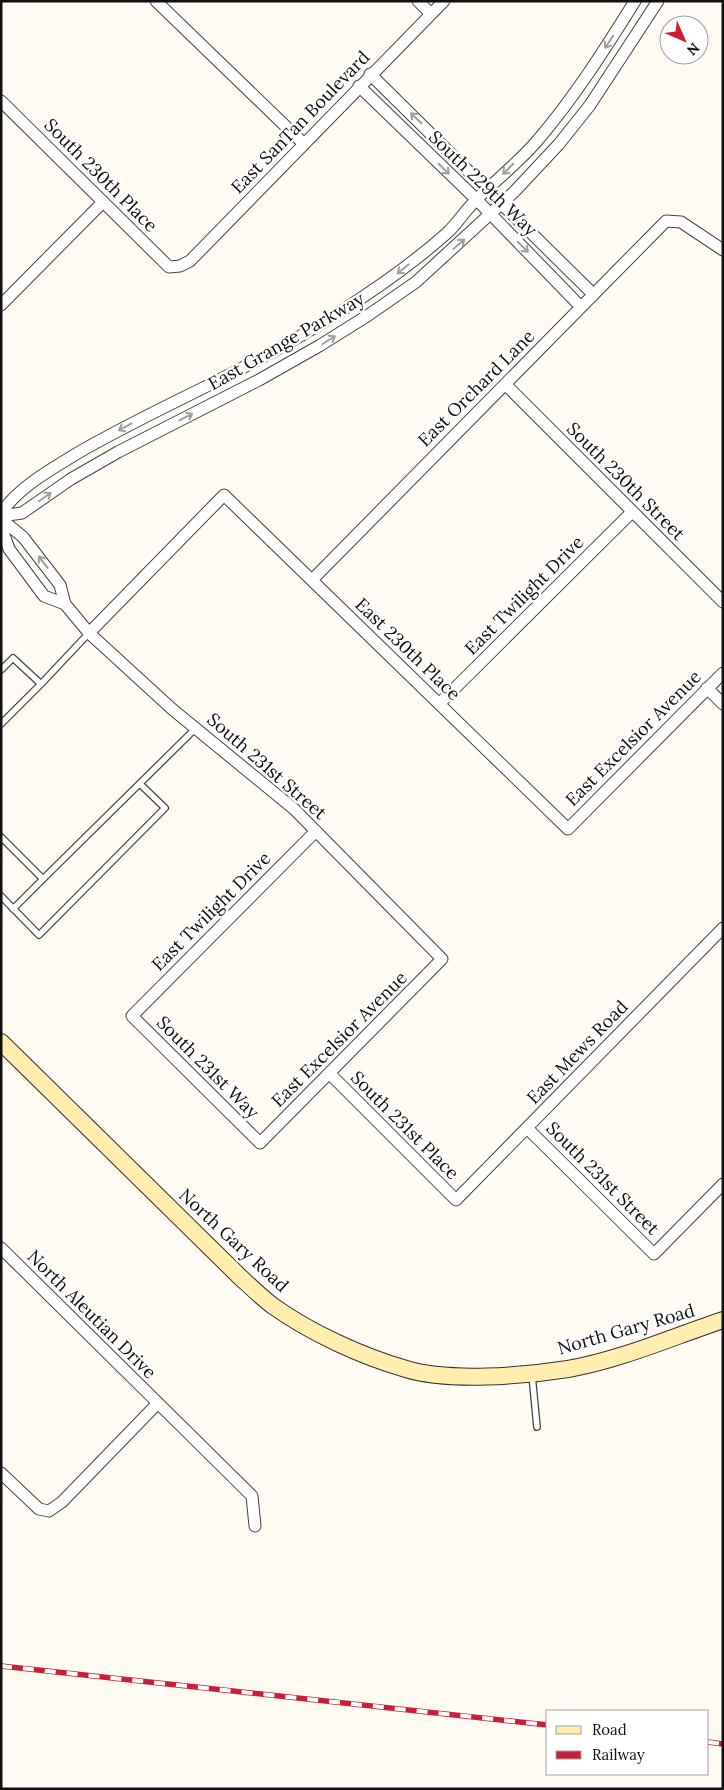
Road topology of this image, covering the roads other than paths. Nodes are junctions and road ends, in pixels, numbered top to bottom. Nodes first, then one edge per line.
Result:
1 (156, 1) edge
2 (418, 1) edge
3 (444, 1) edge
4 (635, 1) edge
5 (658, 1) edge
6 (431, 14) junction
7 (370, 74) junction
8 (360, 86) junction
9 (1, 101) edge
10 (304, 144) junction
11 (488, 189) junction
12 (476, 200) junction
13 (103, 202) junction
14 (502, 203) junction
15 (490, 214) junction
16 (723, 250) edge
17 (180, 266) joint
18 (593, 294) junction
19 (1, 305) edge
20 (581, 306) junction
21 (505, 384) junction
22 (632, 512) junction
23 (1, 516) edge
24 (1, 526) edge
25 (312, 580) junction
26 (723, 602) edge
27 (64, 604) junction
28 (89, 633) junction
29 (1, 670) edge
30 (723, 673) edge
31 (41, 684) junction
32 (707, 688) junction
33 (439, 704) junction
34 (723, 704) edge
35 (1, 724) edge
36 (196, 728) junction
37 (140, 784) junction
38 (568, 829) joint
39 (316, 831) junction
40 (1, 837) edge
41 (43, 879) junction
42 (1, 896) edge
43 (13, 909) junction
44 (723, 928) edge
45 (442, 959) joint
46 (132, 1016) joint
47 (1, 1042) edge
48 (329, 1074) junction
49 (527, 1128) junction
50 (260, 1143) joint
51 (723, 1184) edge
52 (456, 1200) joint
53 (1, 1248) edge
54 (723, 1320) edge
55 (532, 1373) junction
56 (157, 1404) junction
57 (537, 1428) dead end
58 (1, 1473) edge
59 (255, 1526) dead end

1 - 10 street
2 - 6 street
3 - 6 street, East SanTan Boulevard
4 -> 11 street, East Grange Parkway
5 - 14 street, East Grange Parkway
6 - 7 street, East SanTan Boulevard
7 - 8 street, East SanTan Boulevard
11 -> 7 street, South 229th Way
8 - 10 street, East SanTan Boulevard
8 -> 12 street, South 229th Way
9 - 13 street, South 230th Place
10 - 17 street, East SanTan Boulevard
11 - 12 street, East Grange Parkway
11 - 14 street, South 229th Way
12 - 15 street, South 229th Way
12 -> 23 street, East Grange Parkway
13 - 17 street, South 230th Place
13 - 19 street
14 - 15 street, East Grange Parkway
14 - 18 street, South 229th Way
15 -> 20 street, South 229th Way
23 -> 15 street, East Grange Parkway
16 - 18 street, East Orchard Lane
18 - 20 street, East Orchard Lane
20 - 21 street, East Orchard Lane
21 - 22 street, South 230th Street
21 - 25 street, East Orchard Lane
22 - 26 street, South 230th Street
22 - 33 street, East Twilight Drive
27 -> 23 street, South 231st Street
24 - 27 street, South 231st Street
25 - 28 street, East 230th Place
25 - 33 street, East 230th Place
27 - 28 street, South 231st Street
28 - 31 lane
28 - 36 street, South 231st Street
29 - 31 lane
30 - 32 street, East Excelsior Avenue
31 - 35 lane
32 - 34 street
32 - 38 street, East Excelsior Avenue
33 - 38 street, East 230th Place
36 - 37 lane
36 - 39 street, South 231st Street
37 - 41 lane
37 - 43 lane
39 - 45 street, South 231st Street
39 - 46 street, East Twilight Drive
40 - 41 lane
41 - 43 lane
42 - 43 lane
44 - 49 street, East Mews Road
45 - 48 street, East Excelsior Avenue
46 - 50 street, South 231st Way
47 - 55 main road, North Gary Road
48 - 50 street, East Excelsior Avenue
48 - 52 street, South 231st Place
49 - 51 street, South 231st Street
49 - 52 street, East Mews Road
53 - 56 street, North Aleutian Drive
54 - 55 main road, North Gary Road
55 - 57 lane
56 - 58 street
56 - 59 street, North Aleutian Drive

